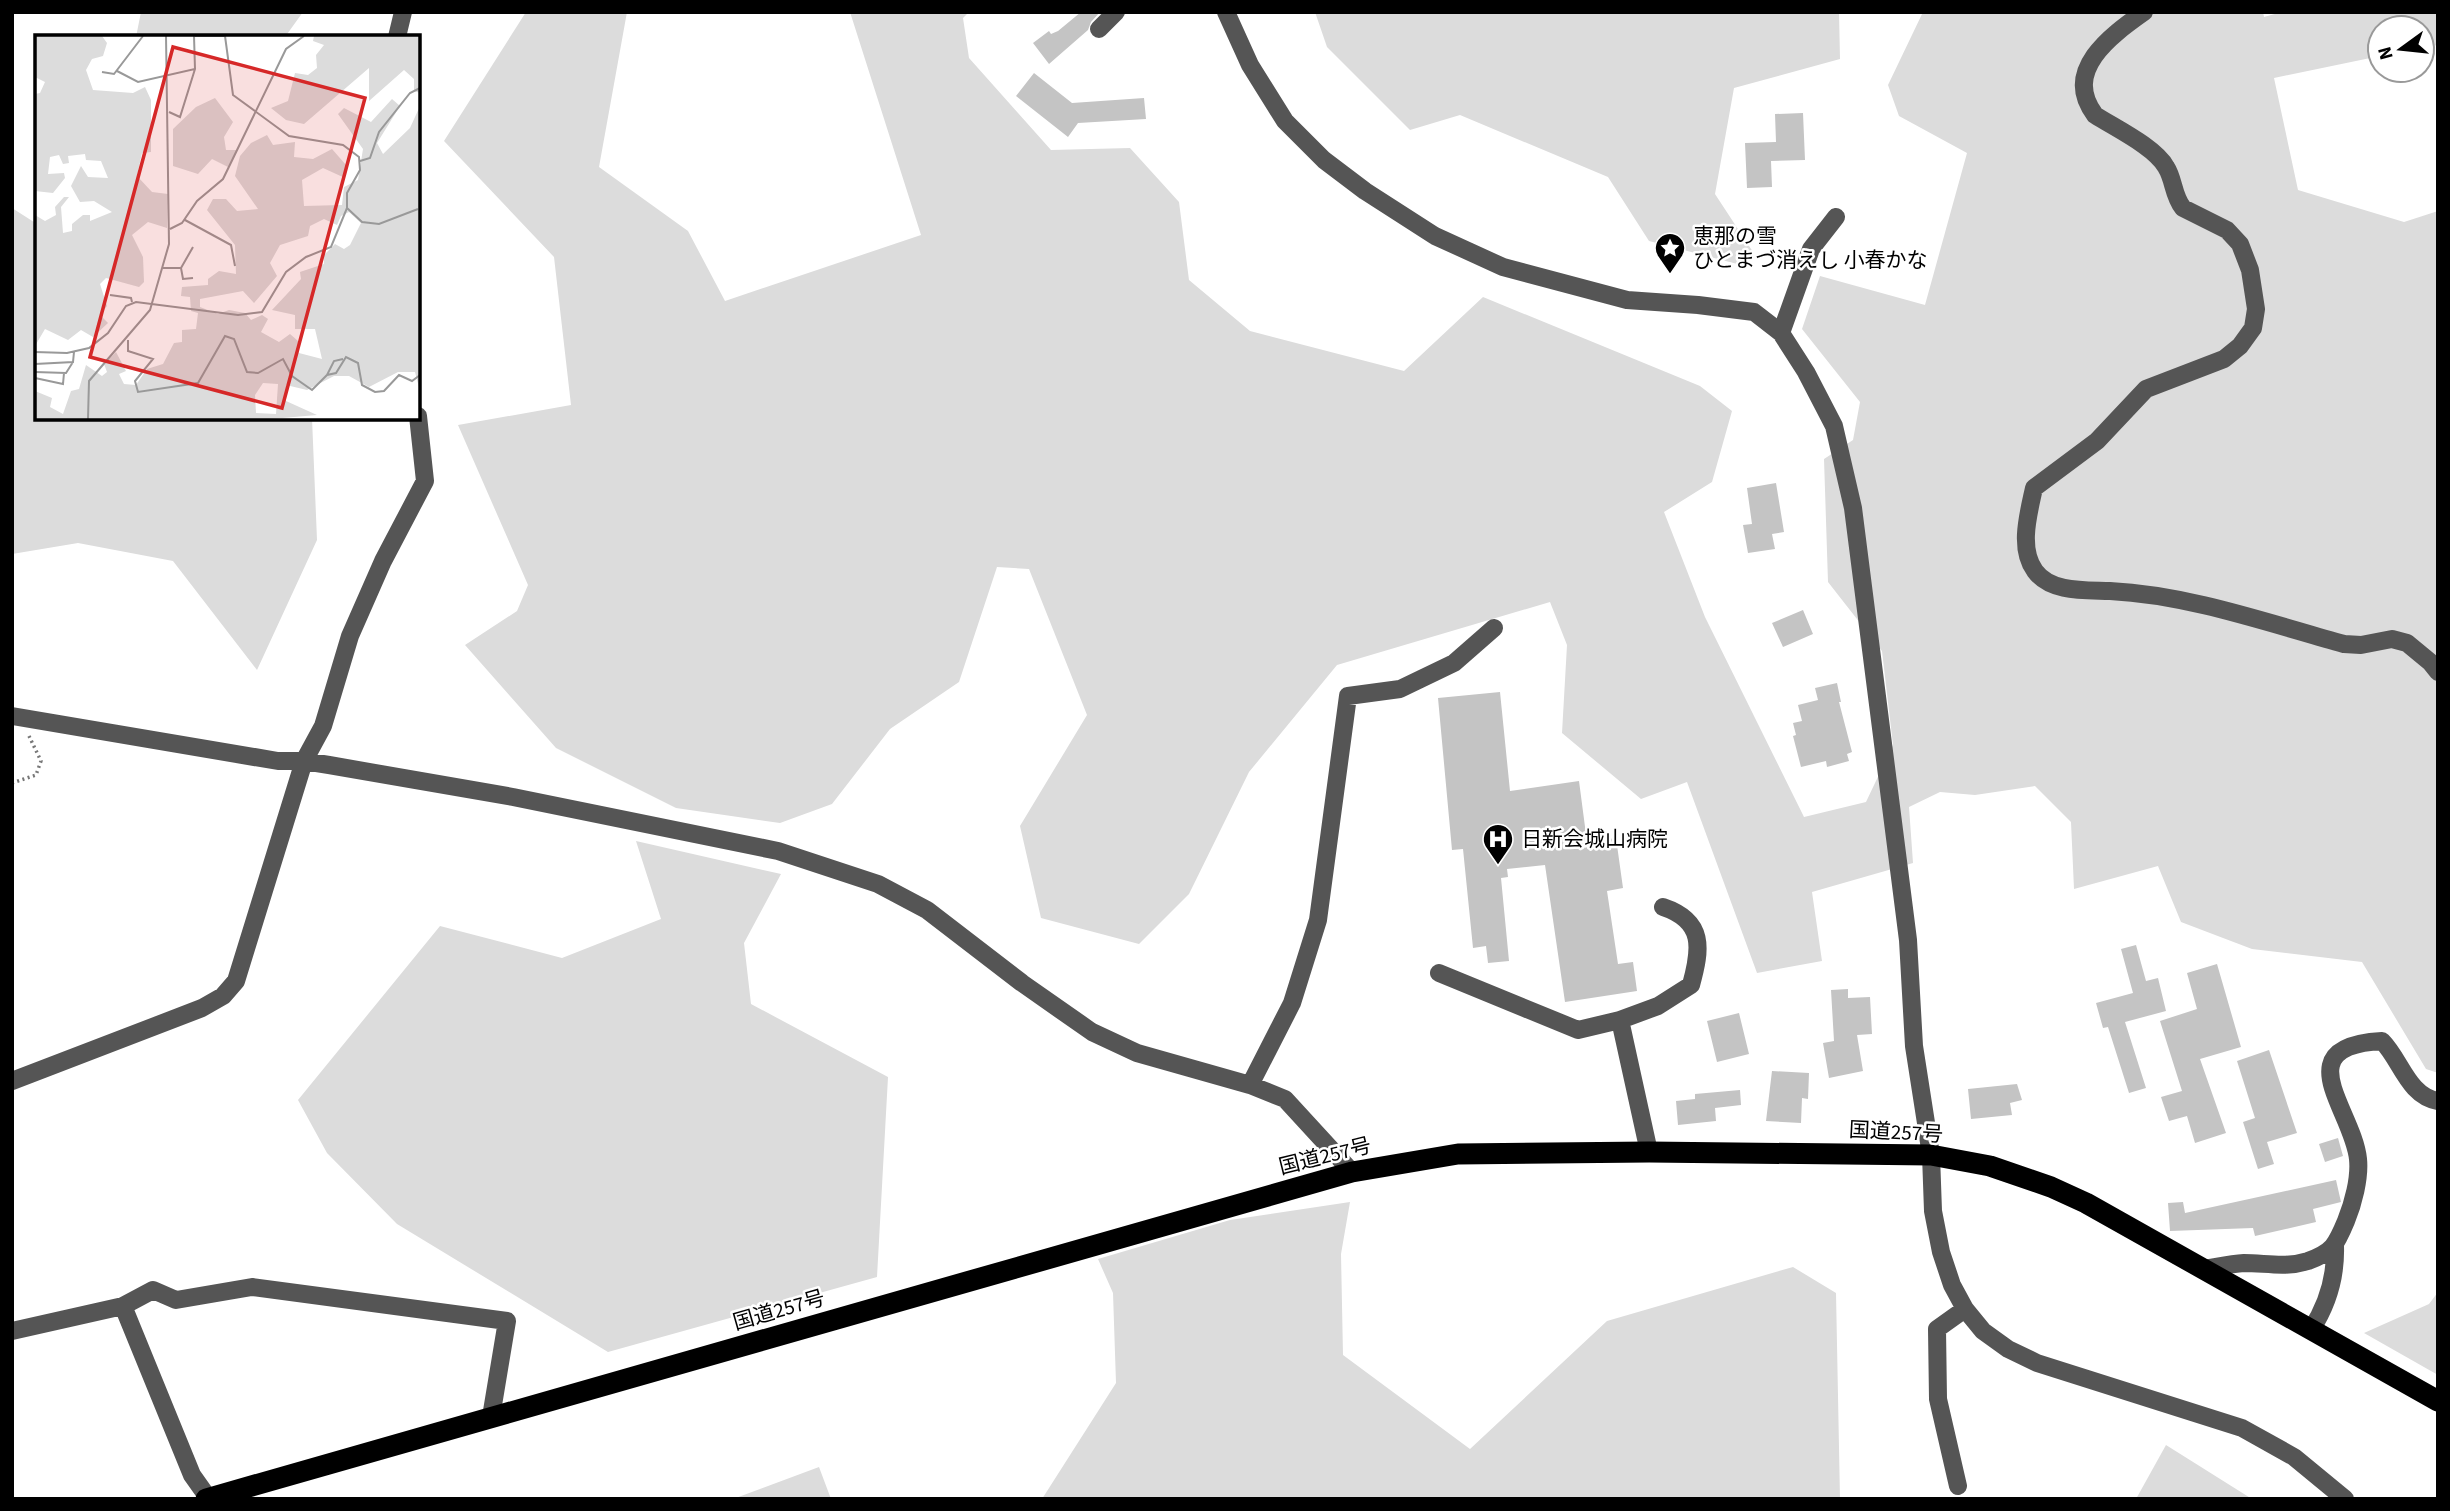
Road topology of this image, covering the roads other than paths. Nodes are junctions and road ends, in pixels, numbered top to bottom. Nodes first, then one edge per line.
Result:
1 (403, 12) edge
2 (1116, 12) edge
3 (1226, 12) edge
4 (2144, 12) edge
5 (1099, 29) dead end
6 (397, 35) edge
7 (1836, 217) dead end
8 (1781, 333) junction
9 (418, 420) edge
10 (1494, 628) dead end
11 (2438, 672) edge
12 (15, 716) edge
13 (304, 761) junction
14 (1663, 907) dead end
15 (1439, 973) dead end
16 (1620, 1020) junction
17 (12, 1081) edge
18 (1250, 1085) junction
19 (2438, 1101) edge
20 (1649, 1152) junction
21 (1931, 1155) junction
22 (1352, 1172) junction
23 (2335, 1246) junction
24 (2202, 1269) junction
25 (123, 1306) junction
26 (1965, 1309) junction
27 (12, 1331) edge
28 (2311, 1331) junction
29 (2438, 1401) edge
30 (491, 1418) junction
31 (1958, 1486) dead end
32 (208, 1499) edge
33 (2345, 1499) edge

1 - 6 street
2 - 5 street
3 - 8 street
4 - 11 street
7 - 8 street
8 - 21 street
9 - 13 street
10 - 18 street
12 - 13 street
13 - 17 street
13 - 18 street
14 - 16 street
15 - 16 street
16 - 20 street
18 - 22 street
19 - 23 street
20 - 21 highway, 国道257号
20 - 22 highway, 国道257号
21 - 24 highway, 国道257号
21 - 26 street
22 - 30 highway, 国道257号
23 - 24 street
23 - 28 street
24 - 28 highway, 国道257号
25 - 27 street
25 - 30 street
25 - 32 street
26 - 31 street
26 - 33 street
28 - 29 highway, 国道257号
30 - 32 highway, 国道257号

